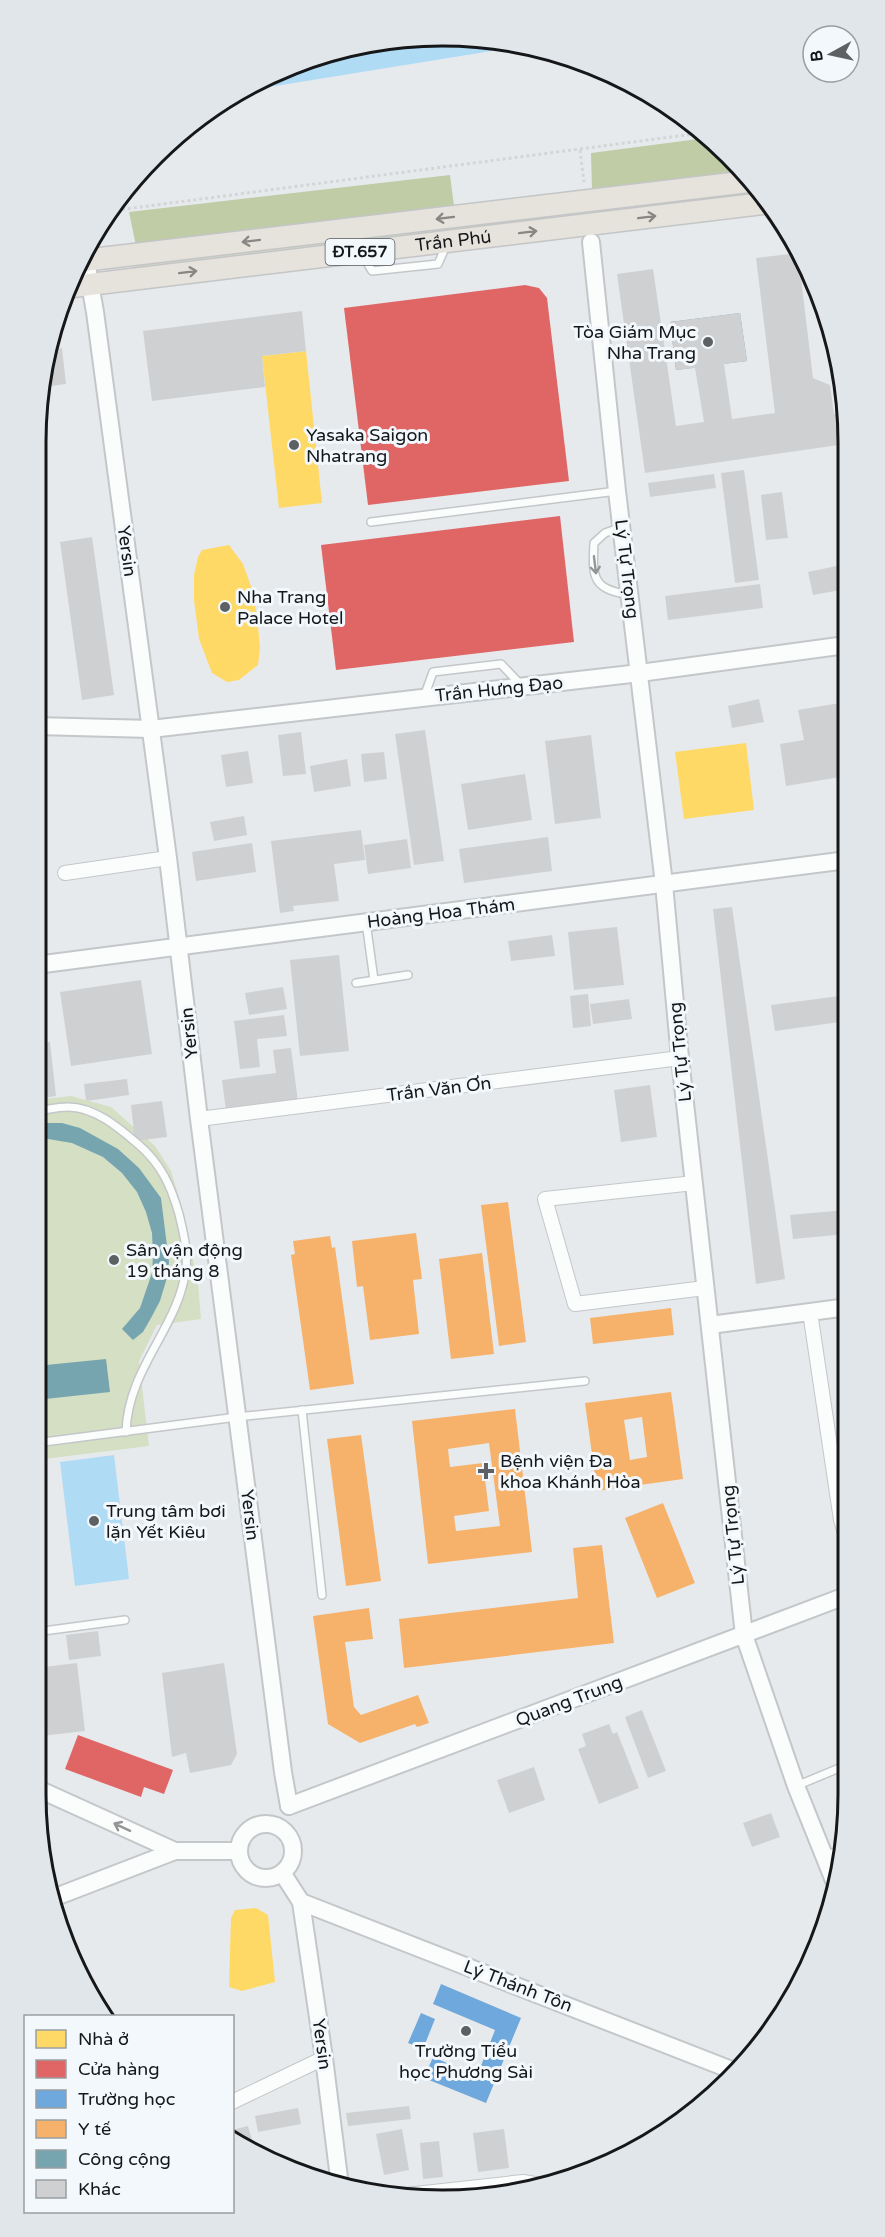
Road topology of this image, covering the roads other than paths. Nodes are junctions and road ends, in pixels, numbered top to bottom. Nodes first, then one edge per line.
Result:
1 (741, 182) edge
2 (587, 202) junction
3 (759, 203) edge
4 (590, 233) junction
5 (91, 260) edge
6 (86, 270) edge
7 (91, 285) junction
8 (79, 286) edge
9 (617, 491) junction
10 (371, 522) dead end
11 (622, 527) junction
12 (630, 596) junction
13 (838, 646) edge
14 (640, 673) junction
15 (523, 686) junction
16 (423, 698) junction
17 (46, 726) edge
18 (151, 729) junction
19 (168, 858) junction
20 (838, 861) edge
21 (65, 873) dead end
22 (664, 884) junction
23 (366, 922) junction
24 (179, 947) junction
25 (46, 964) edge
26 (408, 975) dead end
27 (374, 980) junction
28 (356, 983) dead end
29 (680, 1058) junction
30 (46, 1110) edge
31 (199, 1119) junction
32 (694, 1184) junction
33 (705, 1288) junction
34 (838, 1308) edge
35 (810, 1312) junction
36 (710, 1325) junction
37 (585, 1381) dead end
38 (302, 1410) junction
39 (237, 1418) junction
40 (126, 1432) junction
41 (46, 1442) edge
42 (838, 1500) edge
43 (322, 1595) dead end
44 (838, 1603) edge
45 (125, 1620) dead end
46 (46, 1631) edge
47 (744, 1635) junction
48 (838, 1768) edge
49 (795, 1786) junction
50 (46, 1793) edge
51 (289, 1806) junction
52 (277, 1826) junction
53 (175, 1851) junction
54 (238, 1851) junction
55 (834, 1852) edge
56 (823, 1857) junction
57 (283, 1874) junction
58 (831, 1874) edge
59 (60, 1895) edge
60 (301, 1902) junction
61 (324, 2058) junction
62 (728, 2069) edge
63 (234, 2101) edge
64 (339, 2177) edge
65 (524, 2182) edge
66 (451, 2190) edge

1 - 2 main road, Trần Phú / ĐT.657
2 - 4 street, Lý Tự Trọng
2 -> 5 main road, Trần Phú / ĐT.657
4 -> 3 main road, Trần Phú / ĐT.657
7 -> 4 main road, Trần Phú / ĐT.657
4 - 9 street, Lý Tự Trọng
6 - 7 street, Yersin
7 - 8 main road, Trần Phú / ĐT.657
7 - 18 street, Yersin
9 - 10 lane
9 - 11 street, Lý Tự Trọng
11 - 12 street, Lý Tự Trọng
11 -> 12 lane
12 - 14 street, Lý Tự Trọng
13 - 14 street, Trần Hưng Đạo
14 - 15 street, Trần Hưng Đạo
14 - 22 street, Lý Tự Trọng
15 - 16 street, Trần Hưng Đạo
15 - 16 lane
16 - 18 street, Trần Hưng Đạo
17 - 18 street, Trần Hưng Đạo
18 - 19 street, Yersin
19 - 21 street
19 - 24 street, Yersin
20 - 22 street, Hoàng Hoa Thám
22 - 23 street, Hoàng Hoa Thám
22 - 29 street, Lý Tự Trọng
23 - 24 street, Hoàng Hoa Thám
23 - 27 lane
24 - 25 street, Hoàng Hoa Thám
24 - 31 street, Yersin
26 - 27 lane
27 - 28 lane
29 - 31 street, Trần Văn Ơn
29 - 32 street, Lý Tự Trọng
30 - 40 lane
31 - 39 street, Yersin
32 - 33 street, Lý Tự Trọng
32 - 33 street
33 - 36 street, Lý Tự Trọng
34 - 35 street
35 - 36 street
35 - 42 street
36 - 47 street, Lý Tự Trọng
37 - 38 lane
38 - 39 lane
38 - 43 lane
39 - 40 lane
39 - 51 street, Yersin
40 - 41 lane
44 - 47 street, Quang Trung
45 - 46 lane
47 - 49 street, Lý Tự Trọng
47 - 51 street, Quang Trung
48 - 49 lane
49 - 56 street, Lý Tự Trọng
53 -> 50 street
51 - 52 street
52 - 54 street
52 - 57 street
53 - 54 street
53 - 59 street
54 - 57 street
55 - 56 lane
56 - 58 street, Lý Tự Trọng
57 - 60 street
60 - 61 street, Yersin
60 - 62 street, Lý Thánh Tôn
61 - 63 street
61 - 64 street, Yersin
65 - 66 street

